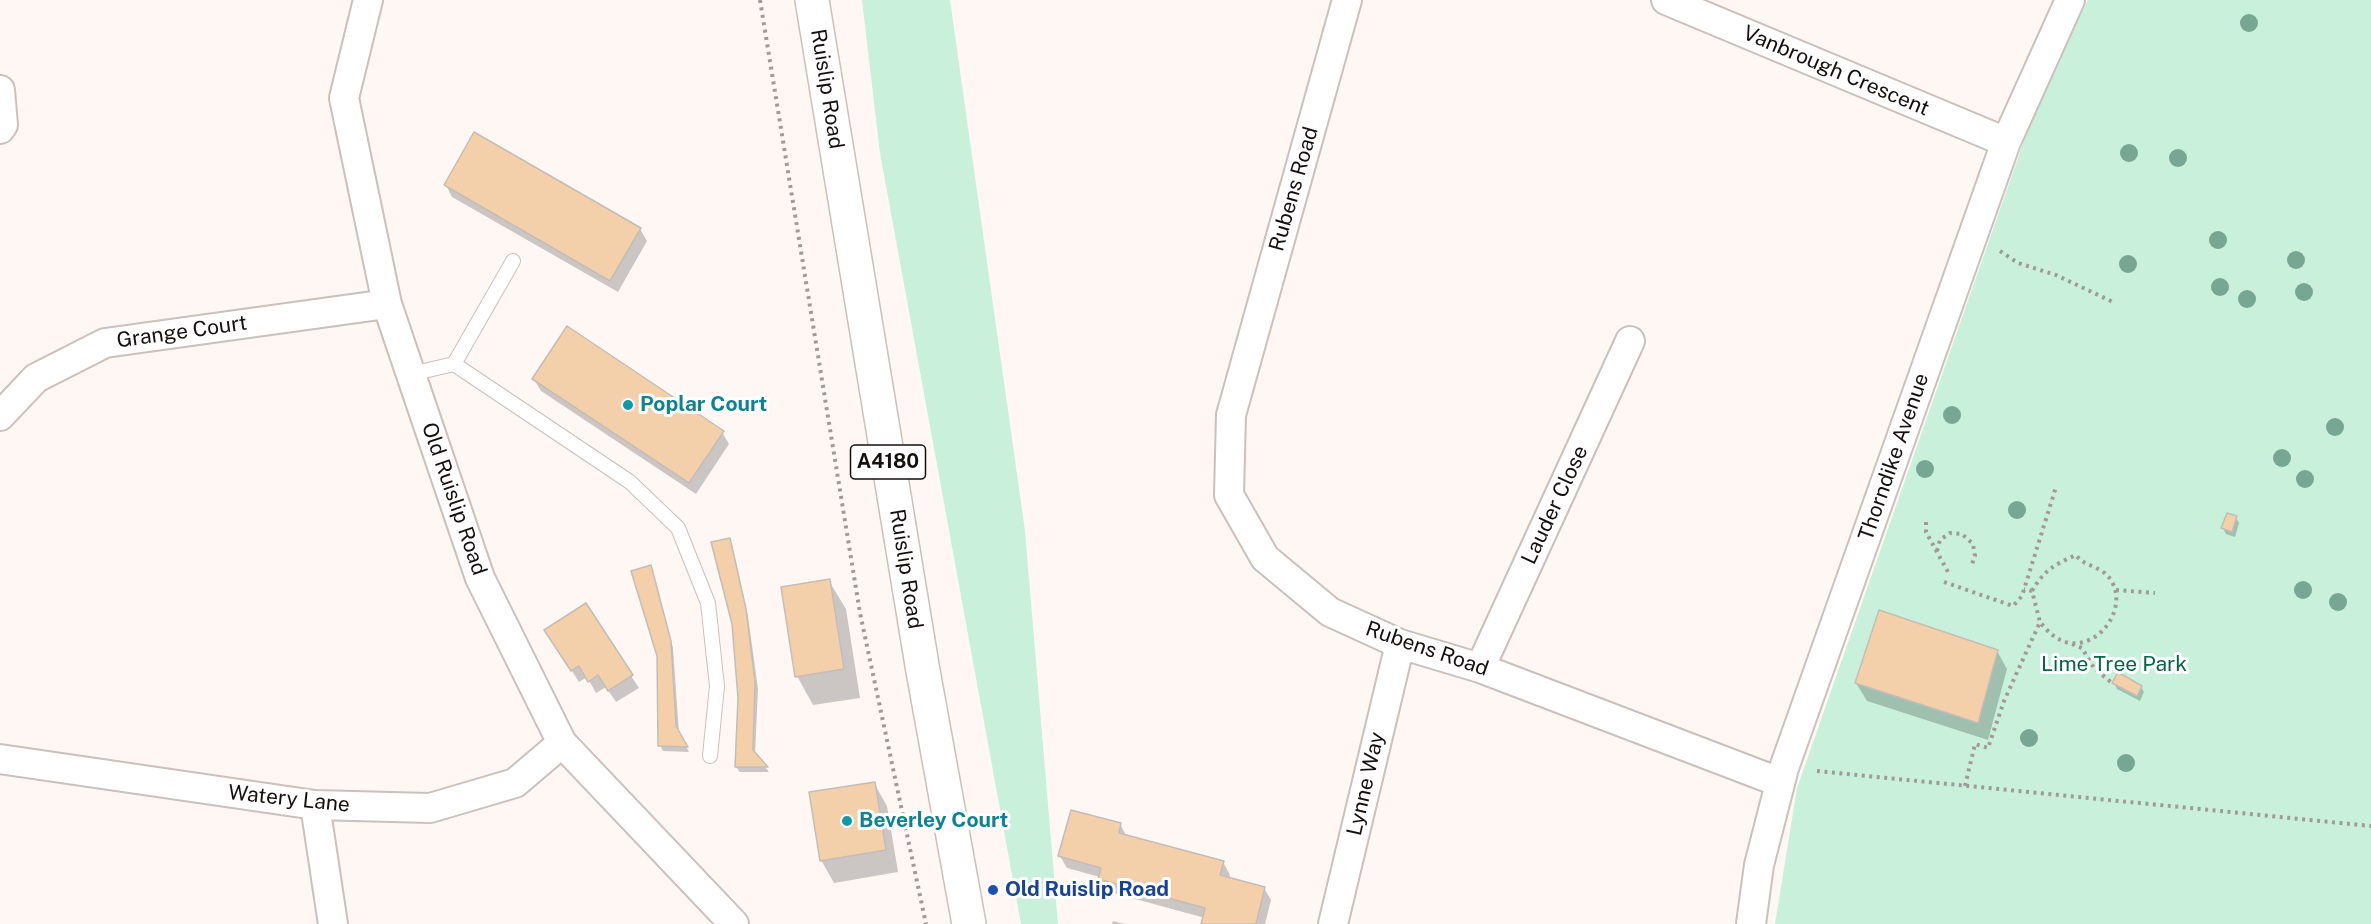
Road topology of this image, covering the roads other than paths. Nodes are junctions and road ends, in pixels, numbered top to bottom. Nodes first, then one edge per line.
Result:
1 (368, 0) edge
2 (812, 0) edge
3 (1347, 0) edge
4 (2070, 0) edge
5 (1670, 1) edge
6 (0, 90) edge
7 (0, 129) edge
8 (2006, 142) junction
9 (513, 261) dead end
10 (387, 304) junction
11 (1630, 341) dead end
12 (454, 364) junction
13 (411, 374) junction
14 (0, 416) edge
15 (1400, 644) junction
16 (1480, 668) junction
17 (562, 743) junction
18 (710, 756) dead end
19 (0, 759) edge
20 (1782, 775) junction
21 (315, 805) junction
22 (333, 924) edge
23 (734, 924) edge
24 (969, 924) edge
25 (1333, 924) edge
26 (1751, 924) edge

1 - 10 street, Old Ruislip Road
2 - 24 main road, Ruislip Road / A4180
3 - 15 street, Rubens Road
4 - 8 street, Thorndike Avenue
5 - 8 street, Vanbrough Crescent
6 - 7 street
8 - 20 street, Thorndike Avenue
9 - 12 lane
10 - 13 street, Old Ruislip Road
10 - 14 street, Grange Court
11 - 16 street, Lauder Close
12 - 13 lane
12 - 18 lane
13 - 17 street, Old Ruislip Road
15 - 16 street, Rubens Road
15 - 25 street, Lynne Way
16 - 20 street, Rubens Road
17 - 21 street, Watery Lane
17 - 23 street, Old Ruislip Road
19 - 21 street, Watery Lane
20 - 26 street, Thorndike Avenue
21 - 22 street

